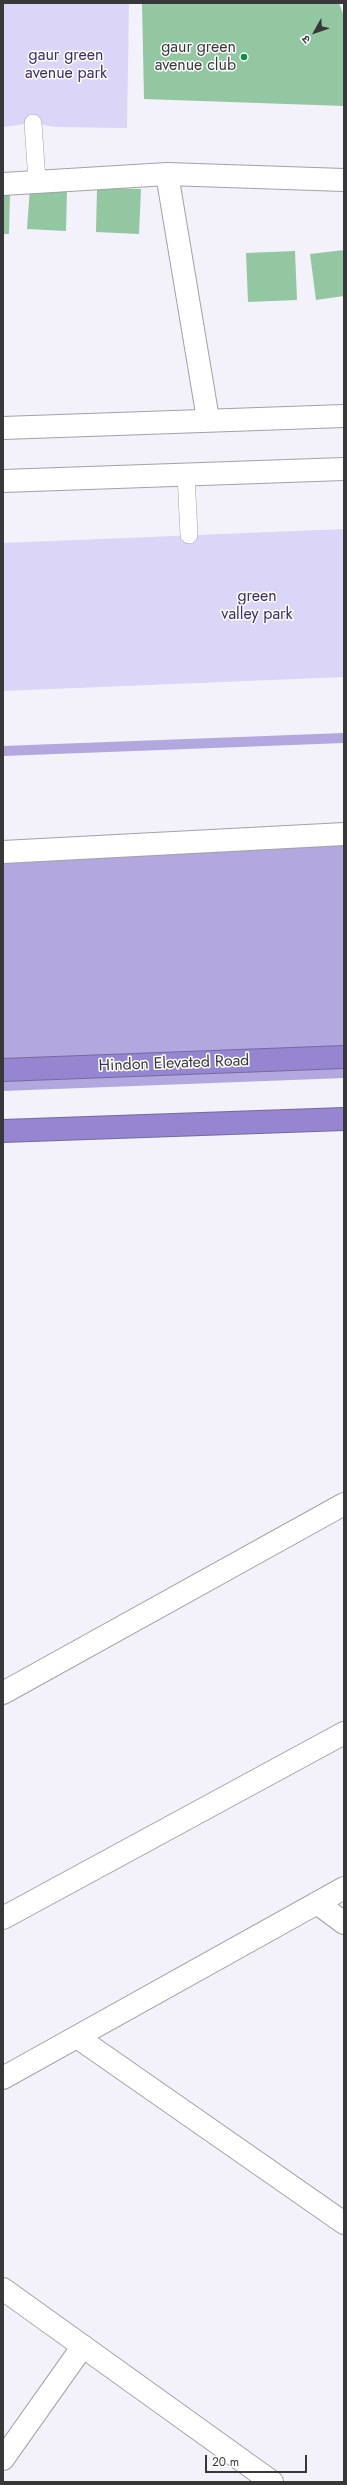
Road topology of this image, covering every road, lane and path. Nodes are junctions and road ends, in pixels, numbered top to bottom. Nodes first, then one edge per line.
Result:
1 (33, 123) dead end
2 (167, 174) junction
3 (344, 180) edge
4 (37, 182) junction
5 (3, 184) edge
6 (344, 416) edge
7 (208, 419) junction
8 (3, 428) edge
9 (344, 469) edge
10 (186, 474) junction
11 (3, 481) edge
12 (189, 535) dead end
13 (344, 834) edge
14 (3, 852) edge
15 (344, 1057) edge
16 (3, 1070) edge
17 (344, 1119) edge
18 (3, 1131) edge
19 (344, 1504) edge
20 (3, 1693) edge
21 (344, 1733) edge
22 (344, 1888) edge
23 (317, 1903) junction
24 (3, 1918) edge
25 (344, 1923) edge
26 (77, 2037) junction
27 (3, 2078) edge
28 (344, 2223) edge
29 (3, 2289) edge
30 (83, 2346) junction
31 (3, 2459) edge
32 (272, 2482) edge

1 - 4 lane
2 - 3 street
2 - 4 street
2 - 7 street
4 - 5 street
6 - 7 street
7 - 8 street
9 - 10 street
10 - 11 street
10 - 12 lane
13 - 14 street
15 - 16 highway, Hindon Elevated Road
17 - 18 highway
19 - 20 street
21 - 24 street
22 - 23 street
23 - 25 street
23 - 26 street
26 - 27 street
26 - 28 street
29 - 30 street
30 - 31 street
30 - 32 street

